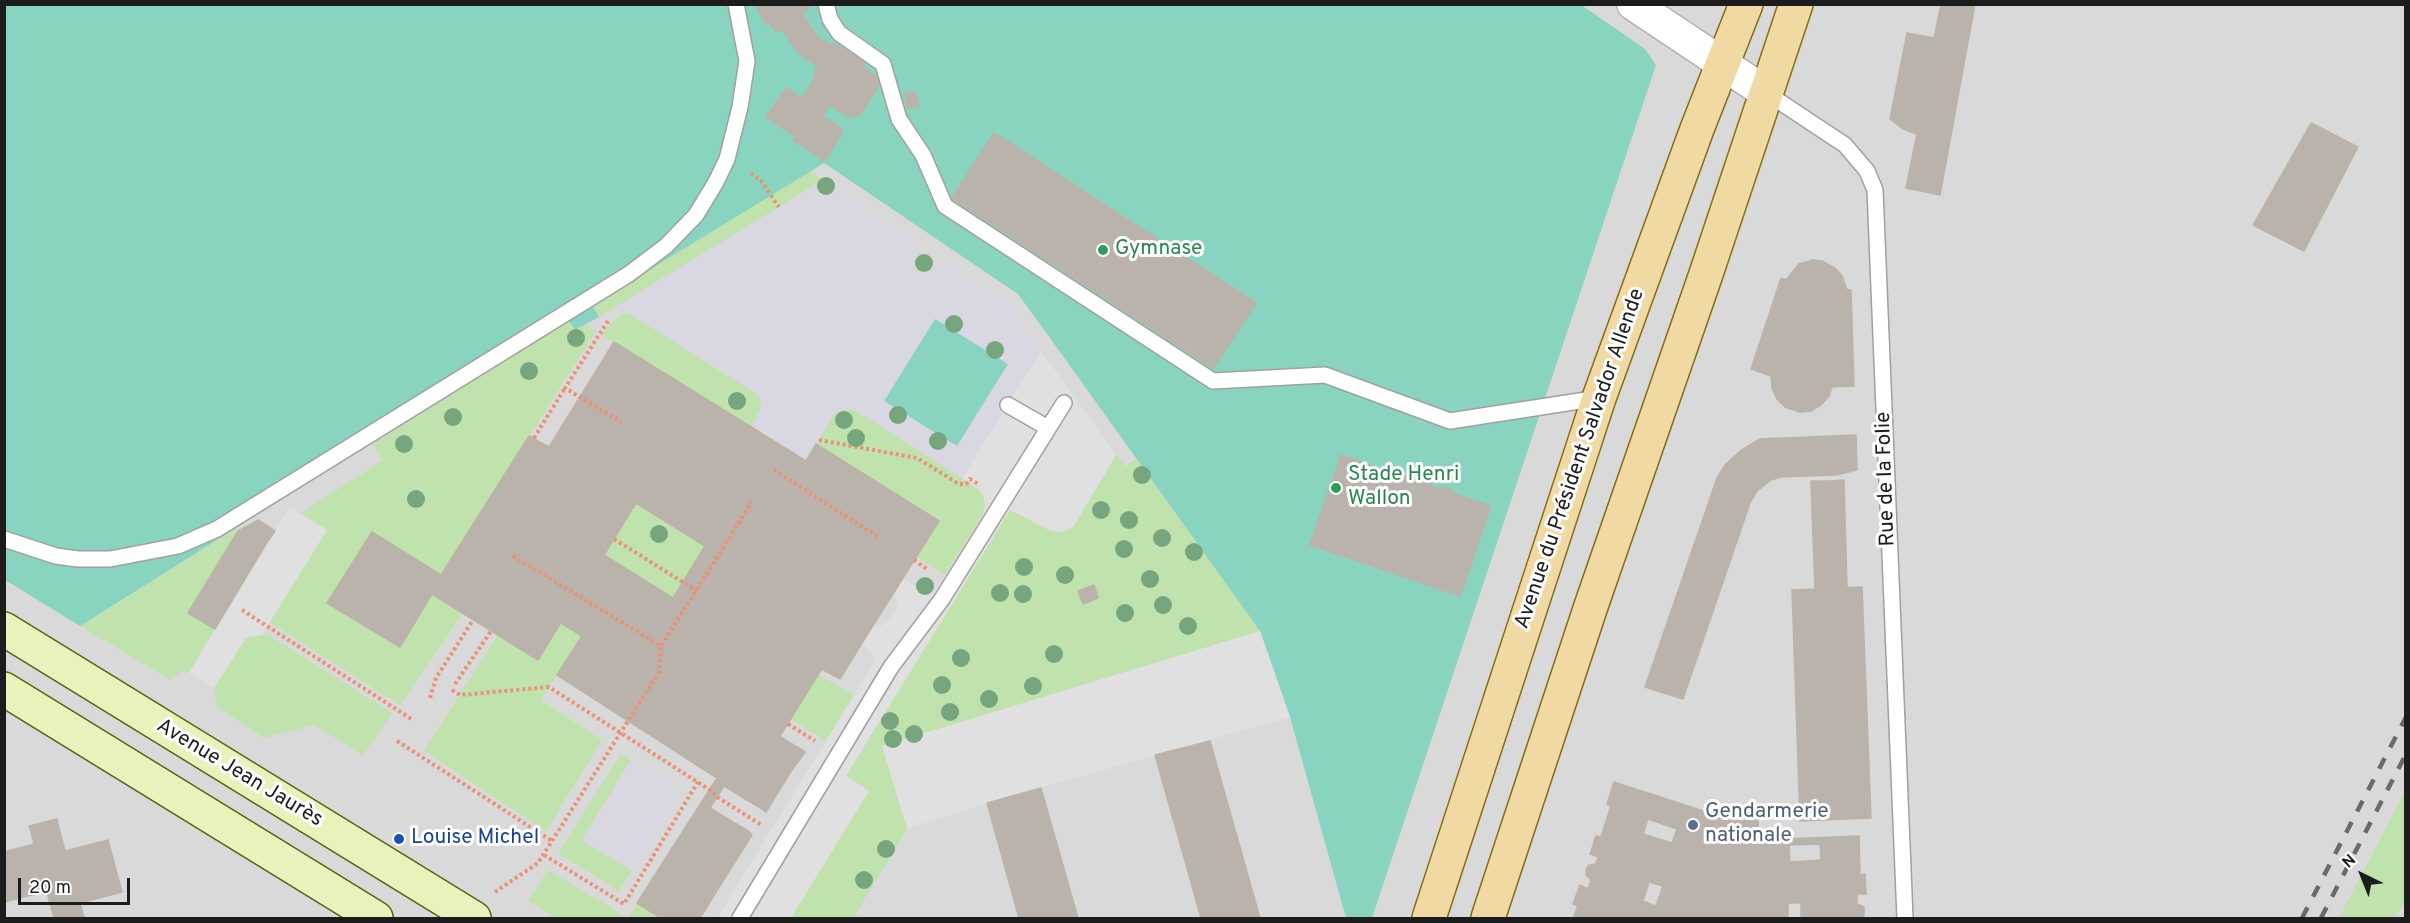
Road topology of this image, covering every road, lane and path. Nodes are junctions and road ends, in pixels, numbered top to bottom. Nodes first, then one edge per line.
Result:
1 (736, 4) edge
2 (826, 4) edge
3 (1633, 4) edge
4 (1746, 4) edge
5 (1796, 4) edge
6 (1722, 63) junction
7 (1765, 92) junction
8 (771, 195) dead end
9 (779, 207) dead end
10 (600, 333) dead end
11 (566, 388) junction
12 (1599, 398) junction
13 (1064, 404) dead end
14 (1008, 405) dead end
15 (621, 422) dead end
16 (1048, 428) junction
17 (534, 438) dead end
18 (819, 440) dead end
19 (774, 470) dead end
20 (959, 484) dead end
21 (752, 502) dead end
22 (880, 538) dead end
23 (4, 539) edge
24 (614, 539) dead end
25 (513, 556) dead end
26 (697, 591) junction
27 (242, 610) dead end
28 (473, 620) dead end
29 (4, 629) edge
30 (491, 631) dead end
31 (662, 646) junction
32 (455, 684) dead end
33 (4, 689) edge
34 (452, 690) dead end
35 (430, 698) dead end
36 (413, 720) dead end
37 (621, 734) junction
38 (397, 741) dead end
39 (698, 782) junction
40 (552, 841) junction
41 (787, 841) junction
42 (543, 855) junction
43 (482, 907) edge
44 (376, 918) edge
45 (740, 918) edge
46 (1429, 918) edge
47 (1488, 918) edge
48 (1905, 918) edge

1 - 23 lane
2 - 12 lane
3 - 6 street
4 - 6 main road, Avenue du Président Salvador Allende
5 - 7 main road
6 - 7 street
6 - 12 main road, Avenue du Président Salvador Allende
7 - 47 main road
7 - 48 lane, Rue de la Folie
8 - 9 path
10 - 11 path
11 - 15 path
11 - 17 path
12 - 46 main road, Avenue du Président Salvador Allende
13 - 16 lane
14 - 16 lane
16 - 41 lane
18 - 20 path
19 - 22 path
21 - 26 path
24 - 26 path
25 - 31 path
26 - 31 path
27 - 36 path
28 - 35 path
29 - 43 main road, Avenue Jean Jaurès
30 - 32 path
31 - 37 path
33 - 44 main road
34 - 37 path
37 - 39 path
37 - 40 path
38 - 40 path
39 - 41 path
39 - 42 path
40 - 42 path
41 - 45 lane
42 - 43 path

